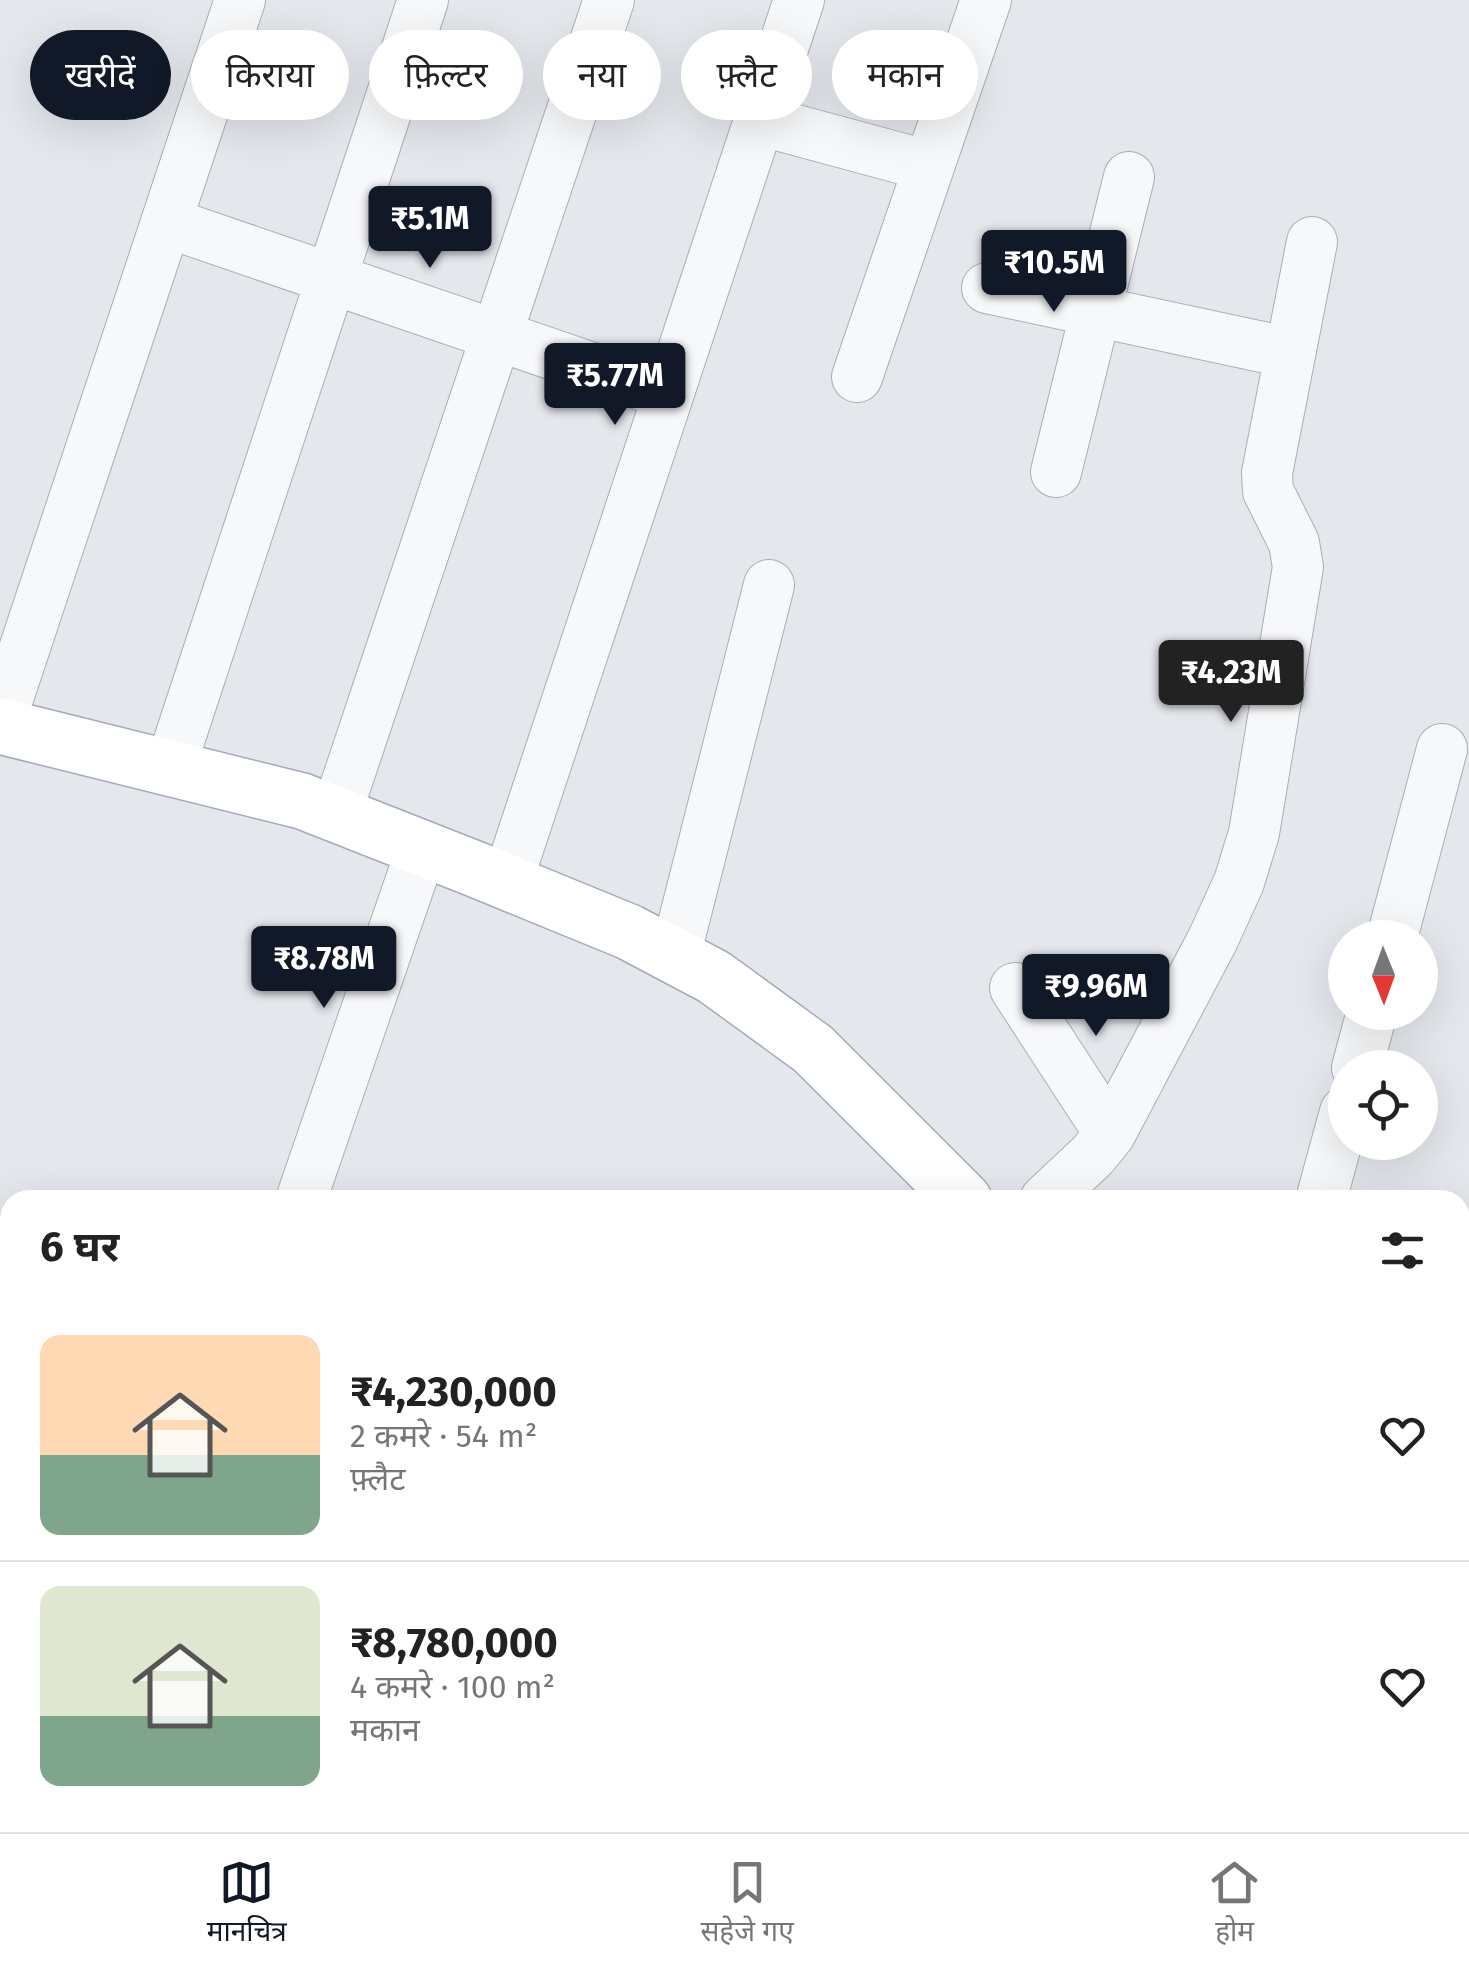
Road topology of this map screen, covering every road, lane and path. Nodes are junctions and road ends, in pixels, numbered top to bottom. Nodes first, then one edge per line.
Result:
1 (240, 0) edge
2 (423, 0) edge
3 (609, 0) edge
4 (799, 0) edge
5 (986, 0) edge
6 (789, 30) edge
7 (759, 120) joint
8 (929, 166) junction
9 (1129, 177) dead end
10 (166, 222) junction
11 (1312, 242) dead end
12 (331, 279) junction
13 (986, 288) dead end
14 (1096, 312) junction
15 (496, 336) junction
16 (1290, 353) junction
17 (857, 377) dead end
18 (668, 394) junction
19 (1056, 472) dead end
20 (769, 586) dead end
21 (0, 724) edge
22 (1442, 750) dead end
23 (170, 768) junction
24 (336, 814) junction
25 (422, 848) junction
26 (507, 882) junction
27 (1397, 920) edge
28 (674, 956) junction
29 (1015, 988) dead end
30 (1110, 1134) junction
31 (1332, 1160) edge
32 (304, 1190) edge
33 (954, 1190) edge
34 (1055, 1190) edge
35 (1324, 1190) edge

1 - 10 street
2 - 12 street
3 - 15 street
4 - 6 street
5 - 8 street
7 - 8 street
7 - 18 street
8 - 17 street
9 - 14 street
10 - 12 street
10 - 21 street
11 - 16 street
12 - 15 street
12 - 23 street
13 - 14 street
14 - 16 street
14 - 19 street
15 - 18 street
15 - 24 street
16 - 30 street
18 - 26 street
20 - 28 street
21 - 23 main road
22 - 27 street
23 - 24 main road
24 - 25 main road
25 - 26 main road
25 - 32 street
26 - 28 main road
28 - 33 main road
29 - 30 street
30 - 34 street
31 - 35 street

